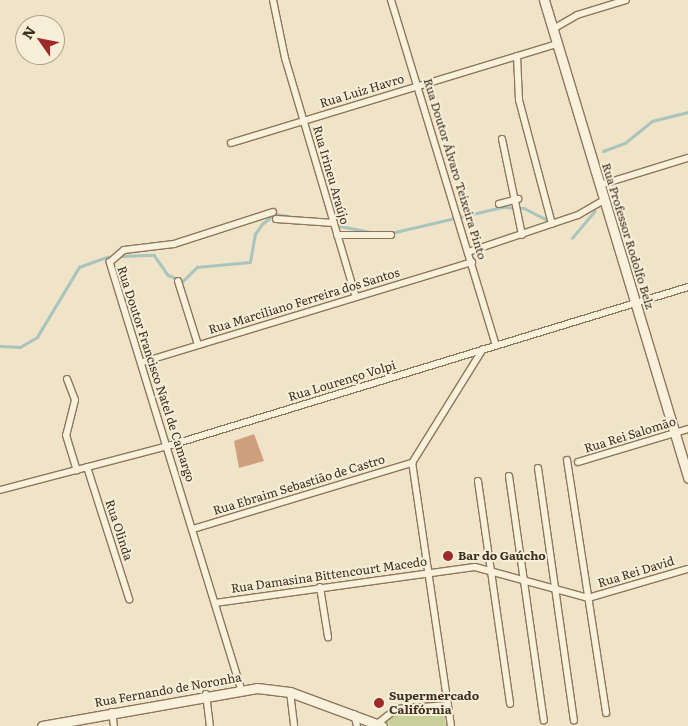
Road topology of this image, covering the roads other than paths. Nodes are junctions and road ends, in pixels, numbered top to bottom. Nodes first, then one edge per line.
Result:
1 (273, 0) edge
2 (391, 0) edge
3 (544, 0) edge
4 (626, 0) edge
5 (553, 29) junction
6 (557, 44) junction
7 (517, 56) junction
8 (417, 86) junction
9 (304, 121) junction
10 (502, 139) dead end
11 (231, 143) dead end
12 (688, 158) edge
13 (600, 185) junction
14 (518, 199) junction
15 (604, 200) junction
16 (499, 204) dead end
17 (273, 212) dead end
18 (276, 219) dead end
19 (334, 223) junction
20 (552, 224) junction
21 (337, 235) junction
22 (391, 235) dead end
23 (522, 235) junction
24 (468, 252) junction
25 (472, 262) junction
26 (178, 281) dead end
27 (688, 286) edge
28 (356, 298) junction
29 (635, 303) junction
30 (198, 345) junction
31 (496, 345) junction
32 (484, 349) junction
33 (143, 362) junction
34 (67, 379) dead end
35 (688, 429) edge
36 (674, 433) junction
37 (168, 446) junction
38 (567, 460) dead end
39 (578, 462) dead end
40 (412, 463) junction
41 (87, 467) junction
42 (538, 468) dead end
43 (77, 470) junction
44 (509, 476) dead end
45 (688, 478) edge
46 (478, 481) dead end
47 (0, 490) edge
48 (193, 529) junction
49 (475, 567) joint
50 (688, 568) edge
51 (428, 572) junction
52 (491, 572) junction
53 (523, 580) junction
54 (320, 587) junction
55 (557, 590) junction
56 (588, 598) junction
57 (130, 599) dead end
58 (215, 602) junction
59 (328, 637) dead end
60 (241, 689) junction
61 (290, 692) junction
62 (206, 694) junction
63 (510, 704) dead end
64 (448, 705) junction
65 (112, 712) junction
66 (606, 713) dead end
67 (354, 714) junction
68 (574, 720) dead end
69 (544, 721) dead end
70 (380, 725) edge
71 (42, 726) edge
72 (114, 726) edge
73 (210, 726) edge
74 (294, 726) edge
75 (357, 726) edge
76 (451, 726) edge

1 - 9 street, Rua Irineu Araújo
2 - 8 street, Rua Doutor Álvaro Teixeira Pinto
3 - 5 street, Rua Professor Rodolfo Belz
4 - 5 street
5 - 6 street, Rua Professor Rodolfo Belz
6 - 7 street, Rua Luiz Havro
6 - 13 street, Rua Professor Rodolfo Belz
7 - 8 street, Rua Luiz Havro
7 - 20 street
8 - 9 street, Rua Luiz Havro
8 - 24 street, Rua Doutor Álvaro Teixeira Pinto
9 - 11 street, Rua Luiz Havro
9 - 19 street, Rua Irineu Araújo
10 - 14 street
12 - 13 street
13 - 15 street, Rua Professor Rodolfo Belz
14 - 16 street
14 - 23 street
15 - 20 street
15 - 29 street, Rua Professor Rodolfo Belz
17 - 33 street, Rua Doutor Francisco Natel de Camargo
18 - 19 street
19 - 21 street, Rua Irineu Araújo
20 - 23 street
21 - 22 street
21 - 28 street, Rua Irineu Araújo
23 - 24 street
24 - 25 street, Rua Doutor Álvaro Teixeira Pinto
25 - 28 street, Rua Marciliano Ferreira dos Santos
25 - 31 street, Rua Doutor Álvaro Teixeira Pinto
26 - 30 street
27 - 29 street, Rua Lourenço Volpi
28 - 30 street, Rua Marciliano Ferreira dos Santos
29 - 31 street, Rua Lourenço Volpi
29 - 36 street, Rua Professor Rodolfo Belz
30 - 33 street, Rua Marciliano Ferreira dos Santos
31 - 32 street, Rua Lourenço Volpi
32 - 37 street, Rua Lourenço Volpi
32 - 40 street
33 - 37 street, Rua Doutor Francisco Natel de Camargo
34 - 43 street
35 - 36 street, Rua Rei Salomão
36 - 39 street, Rua Rei Salomão
36 - 45 street, Rua Professor Rodolfo Belz
37 - 41 street, Rua Lourenço Volpi
37 - 48 street, Rua Doutor Francisco Natel de Camargo
38 - 56 street
40 - 48 street, Rua Ebraim Sebastião de Castro
40 - 51 street
41 - 43 street, Rua Lourenço Volpi
41 - 57 street, Rua Olinda
42 - 55 street
43 - 47 street, Rua Lourenço Volpi
44 - 53 street
46 - 52 street
48 - 58 street, Rua Doutor Francisco Natel de Camargo
49 - 51 street, Rua Damasina Bittencourt Macedo
49 - 52 street, Rua Rei David
50 - 56 street, Rua Rei David
51 - 54 street, Rua Damasina Bittencourt Macedo
51 - 64 street
52 - 53 street, Rua Rei David
52 - 63 street
53 - 55 street, Rua Rei David
53 - 69 street
54 - 58 street, Rua Damasina Bittencourt Macedo
54 - 59 street
55 - 56 street, Rua Rei David
55 - 68 street
56 - 66 street
58 - 60 street, Rua Doutor Francisco Natel de Camargo
60 - 61 street, Rua Fernando de Noronha
60 - 62 street, Rua Fernando de Noronha
61 - 67 street, Rua Fernando de Noronha
61 - 74 street
62 - 65 street, Rua Fernando de Noronha
62 - 73 street
64 - 70 street
64 - 76 street
65 - 71 street, Rua Fernando de Noronha
65 - 72 street
67 - 70 street, Rua Fernando de Noronha
67 - 75 street

